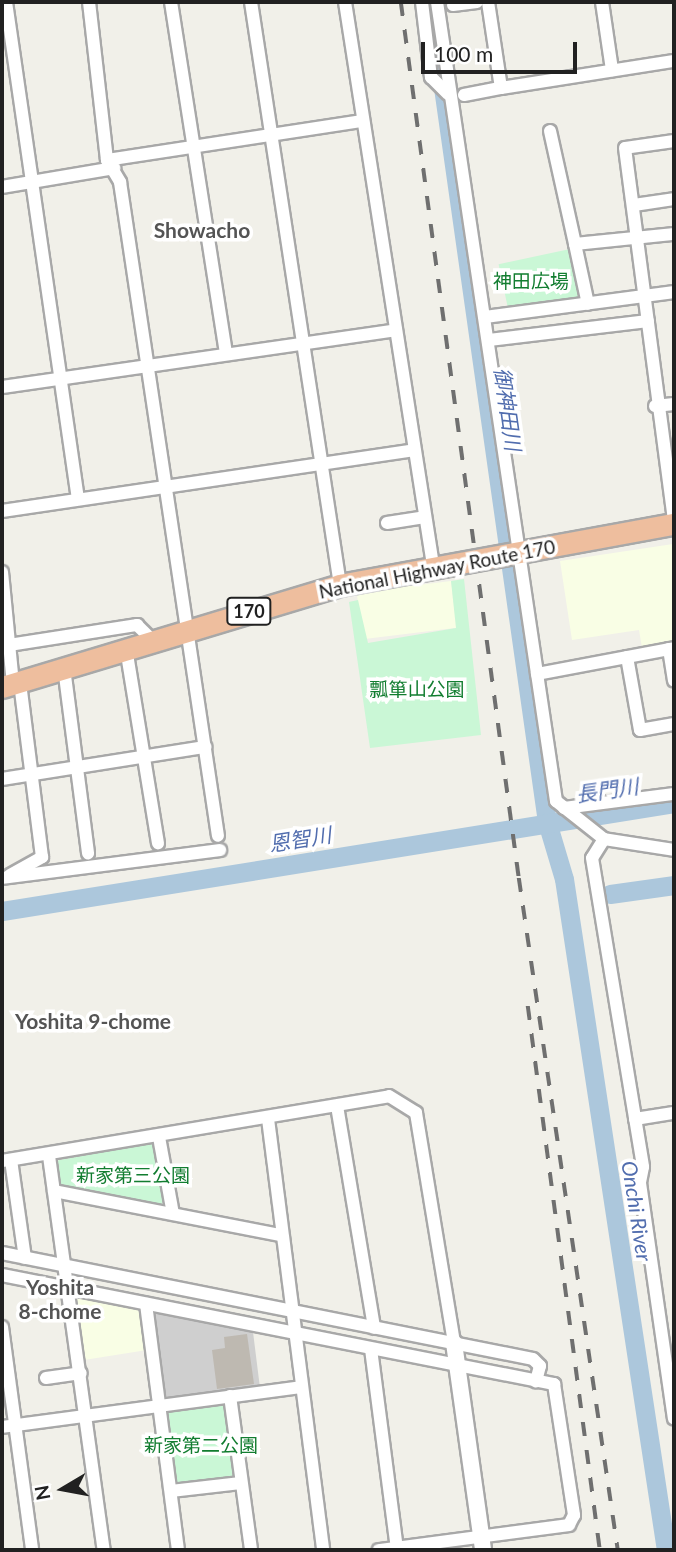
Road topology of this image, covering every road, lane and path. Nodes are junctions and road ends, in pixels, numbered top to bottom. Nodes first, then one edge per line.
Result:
1 (6, 2) edge
2 (89, 2) edge
3 (171, 2) edge
4 (251, 2) edge
5 (345, 2) edge
6 (422, 2) edge
7 (437, 2) edge
8 (477, 2) edge
9 (488, 2) edge
10 (602, 2) edge
11 (453, 5) dead end
12 (674, 61) edge
13 (612, 70) junction
14 (501, 88) junction
15 (443, 91) junction
16 (464, 95) dead end
17 (363, 121) junction
18 (550, 131) dead end
19 (272, 135) junction
20 (674, 141) edge
21 (194, 146) junction
22 (111, 164) junction
23 (32, 181) junction
24 (2, 187) edge
25 (674, 199) edge
26 (634, 205) junction
27 (674, 234) edge
28 (639, 237) junction
29 (575, 244) junction
30 (674, 292) edge
31 (648, 296) junction
32 (589, 304) junction
33 (485, 317) junction
34 (648, 321) junction
35 (396, 330) junction
36 (489, 340) junction
37 (303, 344) junction
38 (226, 354) junction
39 (147, 366) junction
40 (60, 380) junction
41 (2, 387) edge
42 (674, 404) edge
43 (654, 406) junction
44 (674, 438) edge
45 (660, 440) junction
46 (415, 450) junction
47 (322, 464) junction
48 (164, 487) junction
49 (78, 499) junction
50 (2, 511) edge
51 (425, 517) junction
52 (387, 523) dead end
53 (674, 523) edge
54 (511, 552) junction
55 (433, 565) junction
56 (2, 572) edge
57 (341, 585) junction
58 (4, 621) edge
59 (187, 629) junction
60 (152, 640) junction
61 (9, 645) junction
62 (126, 648) junction
63 (672, 648) edge
64 (628, 657) junction
65 (64, 668) junction
66 (537, 674) junction
67 (674, 681) edge
68 (11, 684) edge
69 (674, 724) edge
70 (205, 747) junction
71 (143, 756) junction
72 (77, 766) junction
73 (32, 774) junction
74 (2, 779) edge
75 (674, 794) edge
76 (566, 809) junction
77 (218, 836) dead end
78 (599, 836) junction
79 (158, 843) dead end
80 (220, 850) dead end
81 (674, 850) edge
82 (88, 853) dead end
83 (4, 878) edge
84 (337, 1106) junction
85 (674, 1112) edge
86 (268, 1119) junction
87 (635, 1119) junction
88 (159, 1136) junction
89 (49, 1156) junction
90 (7, 1160) edge
91 (54, 1191) junction
92 (173, 1214) junction
93 (280, 1235) junction
94 (2, 1253) edge
95 (24, 1258) junction
96 (66, 1266) junction
97 (2, 1275) edge
98 (70, 1288) junction
99 (146, 1304) junction
100 (291, 1311) junction
101 (2, 1327) edge
102 (374, 1328) junction
103 (293, 1333) junction
104 (454, 1343) junction
105 (371, 1349) junction
106 (457, 1366) junction
107 (81, 1373) junction
108 (46, 1378) dead end
109 (536, 1381) junction
110 (300, 1387) junction
111 (230, 1396) junction
112 (159, 1406) junction
113 (674, 1412) edge
114 (87, 1416) junction
115 (8, 1426) edge
116 (241, 1483) junction
117 (171, 1492) junction
118 (482, 1544) edge
119 (397, 1549) edge
120 (32, 1550) edge
121 (104, 1550) edge
122 (178, 1550) edge
123 (251, 1550) edge
124 (323, 1550) edge
125 (379, 1550) edge

1 - 23 street
2 - 22 street
3 - 21 street
4 - 19 street
5 - 17 street
6 - 15 street
7 - 15 street
8 - 11 street
9 - 14 street
10 - 13 street
12 - 13 street
13 - 14 street
14 - 16 street
15 - 33 street
17 - 19 street
17 - 35 street
18 - 29 street
19 - 21 street
19 - 37 street
20 - 26 street
21 - 22 street
21 - 38 street
22 - 23 street
22 - 39 street
23 - 24 street
23 - 40 street
25 - 26 street
26 - 28 street
27 - 28 street
28 - 29 street
28 - 31 street
29 - 32 street
30 - 31 street
31 - 32 street
31 - 34 street
32 - 33 street
33 - 36 street
34 - 36 street
34 - 43 street
35 - 37 street
35 - 46 street
36 - 54 street
37 - 38 street
37 - 47 street
38 - 39 street
39 - 40 street
39 - 48 street
40 - 41 street
40 - 49 street
42 - 43 street
43 - 45 street
44 - 45 street
45 - 53 street
46 - 47 street
46 - 51 street
47 - 48 street
47 - 57 street
48 - 49 street
48 - 59 street
49 - 50 street
51 - 52 street
51 - 55 street
53 - 54 highway, National Highway Route 170 / 170
54 - 55 highway, National Highway Route 170 / 170
54 - 66 street
55 - 57 highway, National Highway Route 170 / 170
56 - 58 street
57 - 59 highway, National Highway Route 170 / 170
58 - 61 street
59 - 60 highway, National Highway Route 170 / 170
59 - 70 street
60 - 61 street
60 - 62 highway, National Highway Route 170 / 170
61 - 68 street
62 - 65 highway, National Highway Route 170 / 170
62 - 71 street
63 - 64 street
63 - 67 street
64 - 66 street
64 - 69 street
65 - 68 highway, National Highway Route 170 / 170
65 - 72 street
66 - 76 street
68 - 73 street
70 - 71 street
70 - 77 street
71 - 72 street
71 - 79 street
72 - 73 street
72 - 82 street
73 - 74 street
73 - 83 street
75 - 76 street
76 - 78 street
78 - 81 street
78 - 87 street
80 - 83 street
84 - 86 street
84 - 102 street
84 - 104 street
85 - 87 street
86 - 88 street
86 - 93 street
87 - 113 street
88 - 89 street
88 - 92 street
89 - 90 street
89 - 91 street
90 - 95 street
91 - 92 street
91 - 96 street
92 - 93 street
93 - 100 street
94 - 95 street
95 - 96 street
96 - 98 street
96 - 100 street
97 - 98 street
98 - 99 street
98 - 107 street
99 - 103 street
99 - 112 street
100 - 102 street
100 - 103 street
101 - 115 street
102 - 104 street
103 - 105 street
103 - 110 street
104 - 106 street
104 - 109 street
105 - 106 street
105 - 119 street
106 - 109 street
106 - 118 street
107 - 108 street
107 - 114 street
109 - 118 street
110 - 111 street
110 - 124 street
111 - 112 street
111 - 116 street
112 - 114 street
112 - 117 street
114 - 115 street
114 - 121 street
115 - 120 street
116 - 117 street
116 - 123 street
117 - 122 street
118 - 119 street
119 - 125 street

